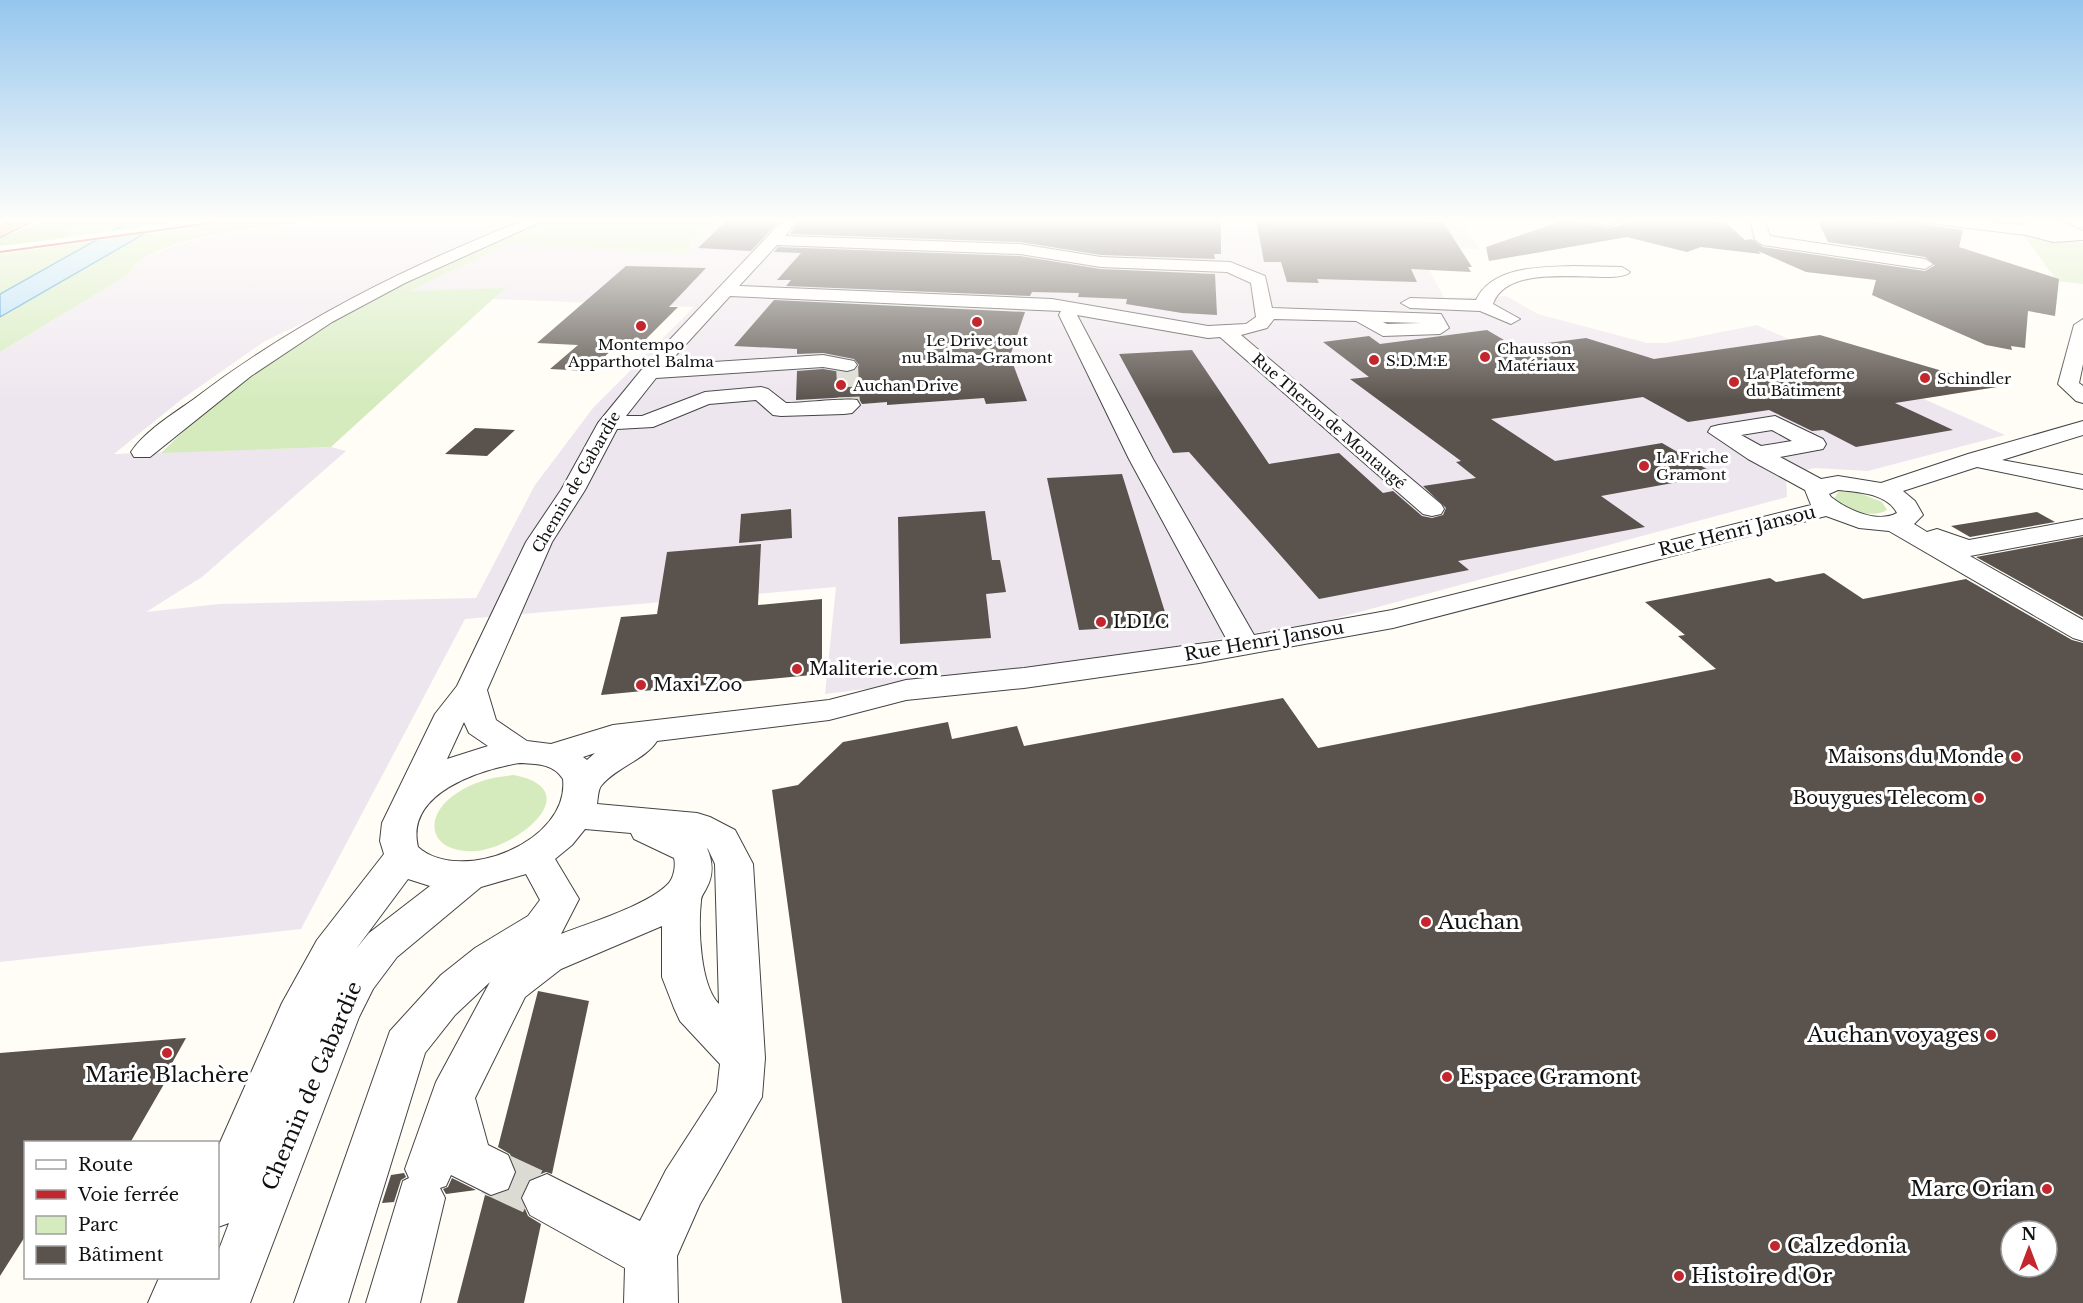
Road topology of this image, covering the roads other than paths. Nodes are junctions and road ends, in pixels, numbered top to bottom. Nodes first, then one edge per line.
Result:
1 (399, 280) edge
2 (735, 280) edge
3 (1260, 280) edge
4 (1511, 280) edge
5 (724, 291) junction
6 (1264, 305) junction
7 (1484, 306) junction
8 (1073, 307) junction
9 (1360, 316) dead end
10 (1511, 319) dead end
11 (2083, 324) edge
12 (1226, 332) junction
13 (847, 364) dead end
14 (650, 372) junction
15 (2083, 397) edge
16 (849, 405) dead end
17 (609, 423) junction
18 (2083, 428) edge
19 (142, 452) dead end
20 (1756, 454) dead end
21 (1976, 459) junction
22 (2083, 482) edge
23 (1882, 492) junction
24 (1824, 498) junction
25 (1432, 509) dead end
26 (1900, 521) junction
27 (2083, 527) edge
28 (2083, 632) edge
29 (1245, 645) junction
30 (471, 690) junction
31 (691, 725) junction
32 (536, 754) junction
33 (579, 800) junction
34 (411, 802) junction
35 (621, 821) junction
36 (532, 855) junction
37 (404, 856) junction
38 (470, 875) junction
39 (681, 896) junction
40 (743, 1058) junction
41 (452, 1097) junction
42 (491, 1172) tunnel mouth
43 (547, 1198) tunnel mouth
44 (219, 1201) edge
45 (651, 1254) junction
46 (186, 1279) edge
47 (175, 1303) edge
48 (223, 1303) edge
49 (321, 1303) edge
50 (393, 1303) edge
51 (651, 1303) edge

1 - 19 street
2 - 5 street, Chemin de Gabardie
3 - 6 street
4 - 7 street
5 - 8 street, Rue Theron de Montaugé
5 - 14 street, Chemin de Gabardie
6 - 7 street
6 - 9 street
6 - 12 street, Rue Theron de Montaugé
7 - 10 street
8 - 12 street, Rue Theron de Montaugé
8 - 29 street
11 - 15 street
12 - 25 street, Rue Theron de Montaugé
13 - 14 street
14 - 17 street, Chemin de Gabardie
16 - 17 street
17 - 30 street, Chemin de Gabardie
18 - 21 street
20 - 24 street
21 - 22 street
21 - 23 street
23 - 24 street, Rue Henri Jansou
23 - 26 street
24 - 26 street
24 - 29 street, Rue Henri Jansou
26 - 27 street
26 - 28 street
29 - 31 street, Rue Henri Jansou
30 - 32 street
30 - 34 street, Chemin de Gabardie
31 - 32 street, Rue Henri Jansou
31 - 33 street, Rue Henri Jansou
32 - 33 street
32 - 34 street
33 - 35 street
33 - 36 street
34 - 37 street
35 - 39 street
35 - 40 street
36 - 38 street
36 - 49 street
37 - 38 street
37 - 44 street, Chemin de Gabardie
38 - 48 street, Chemin de Gabardie
39 - 40 street
39 - 41 street
40 - 45 street
41 - 42 street
41 - 50 street
43 - 45 street
45 - 51 street
46 - 47 street

